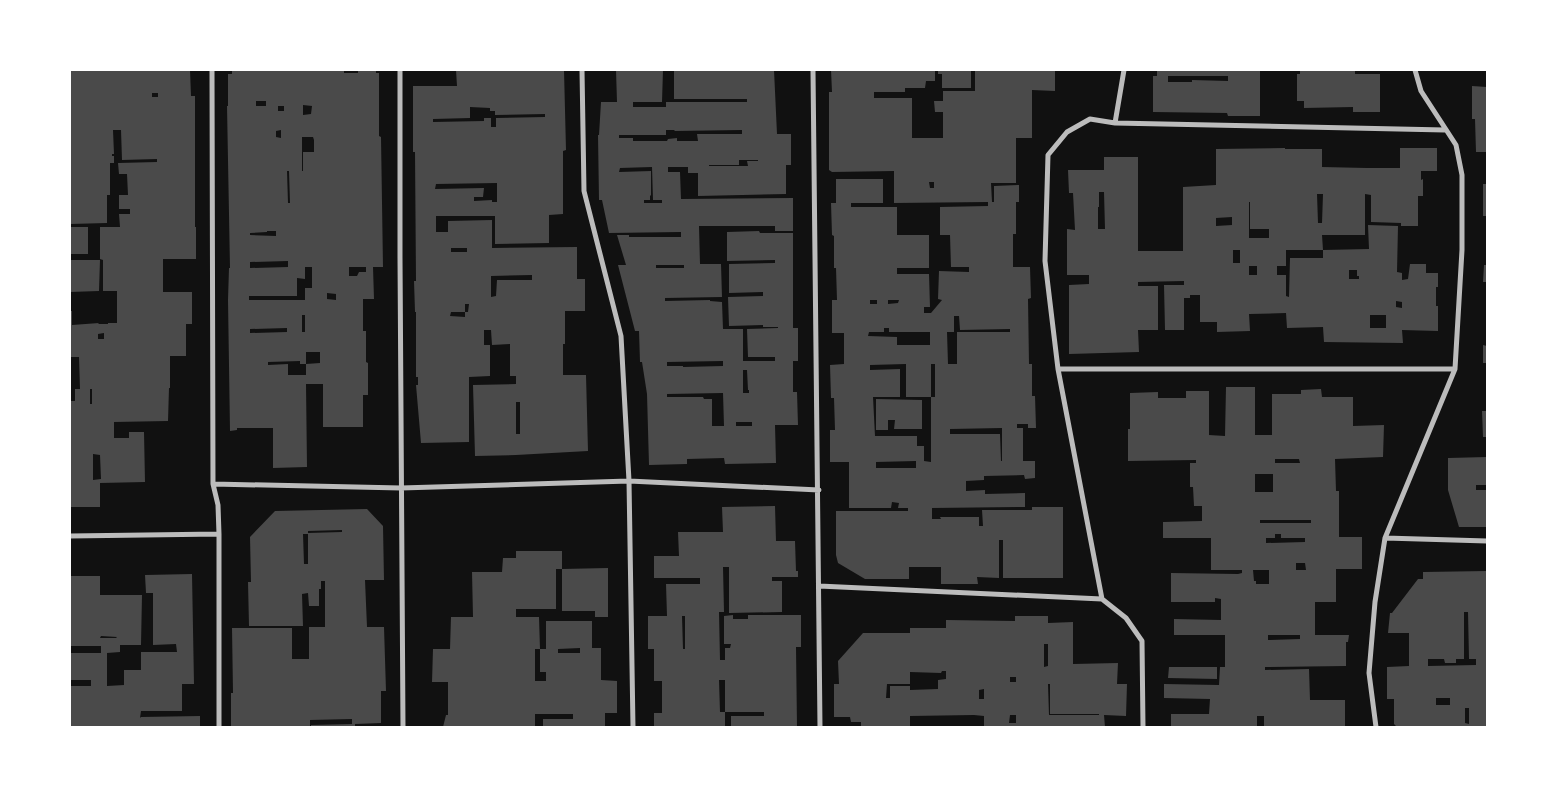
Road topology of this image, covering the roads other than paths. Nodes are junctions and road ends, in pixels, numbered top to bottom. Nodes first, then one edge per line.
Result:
1 (212, 70) edge
2 (400, 70) edge
3 (582, 70) edge
4 (813, 70) edge
5 (1124, 70) edge
6 (1415, 70) edge
7 (1115, 123) junction
8 (1445, 130) junction
9 (1058, 369) junction
10 (1455, 369) junction
11 (629, 481) junction
12 (213, 484) junction
13 (401, 488) junction
14 (819, 490) junction
15 (219, 534) junction
16 (70, 536) edge
17 (1385, 538) junction
18 (1487, 541) edge
19 (819, 586) junction
20 (1102, 599) junction
21 (219, 727) edge
22 (404, 727) edge
23 (634, 727) edge
24 (820, 727) edge
25 (1143, 727) edge
26 (1376, 727) edge

1 - 12 street
2 - 13 street
3 - 11 street
4 - 14 street
5 - 7 street
6 - 8 street
7 - 8 street
7 - 9 street
8 - 10 street
9 - 10 street
9 - 20 street
10 - 17 street
11 - 13 street
11 - 14 street
11 - 23 street
12 - 13 street
12 - 15 street
13 - 22 street
14 - 19 street
15 - 16 street
15 - 21 street
17 - 18 street
17 - 26 street
19 - 20 street
19 - 24 street
20 - 25 street

